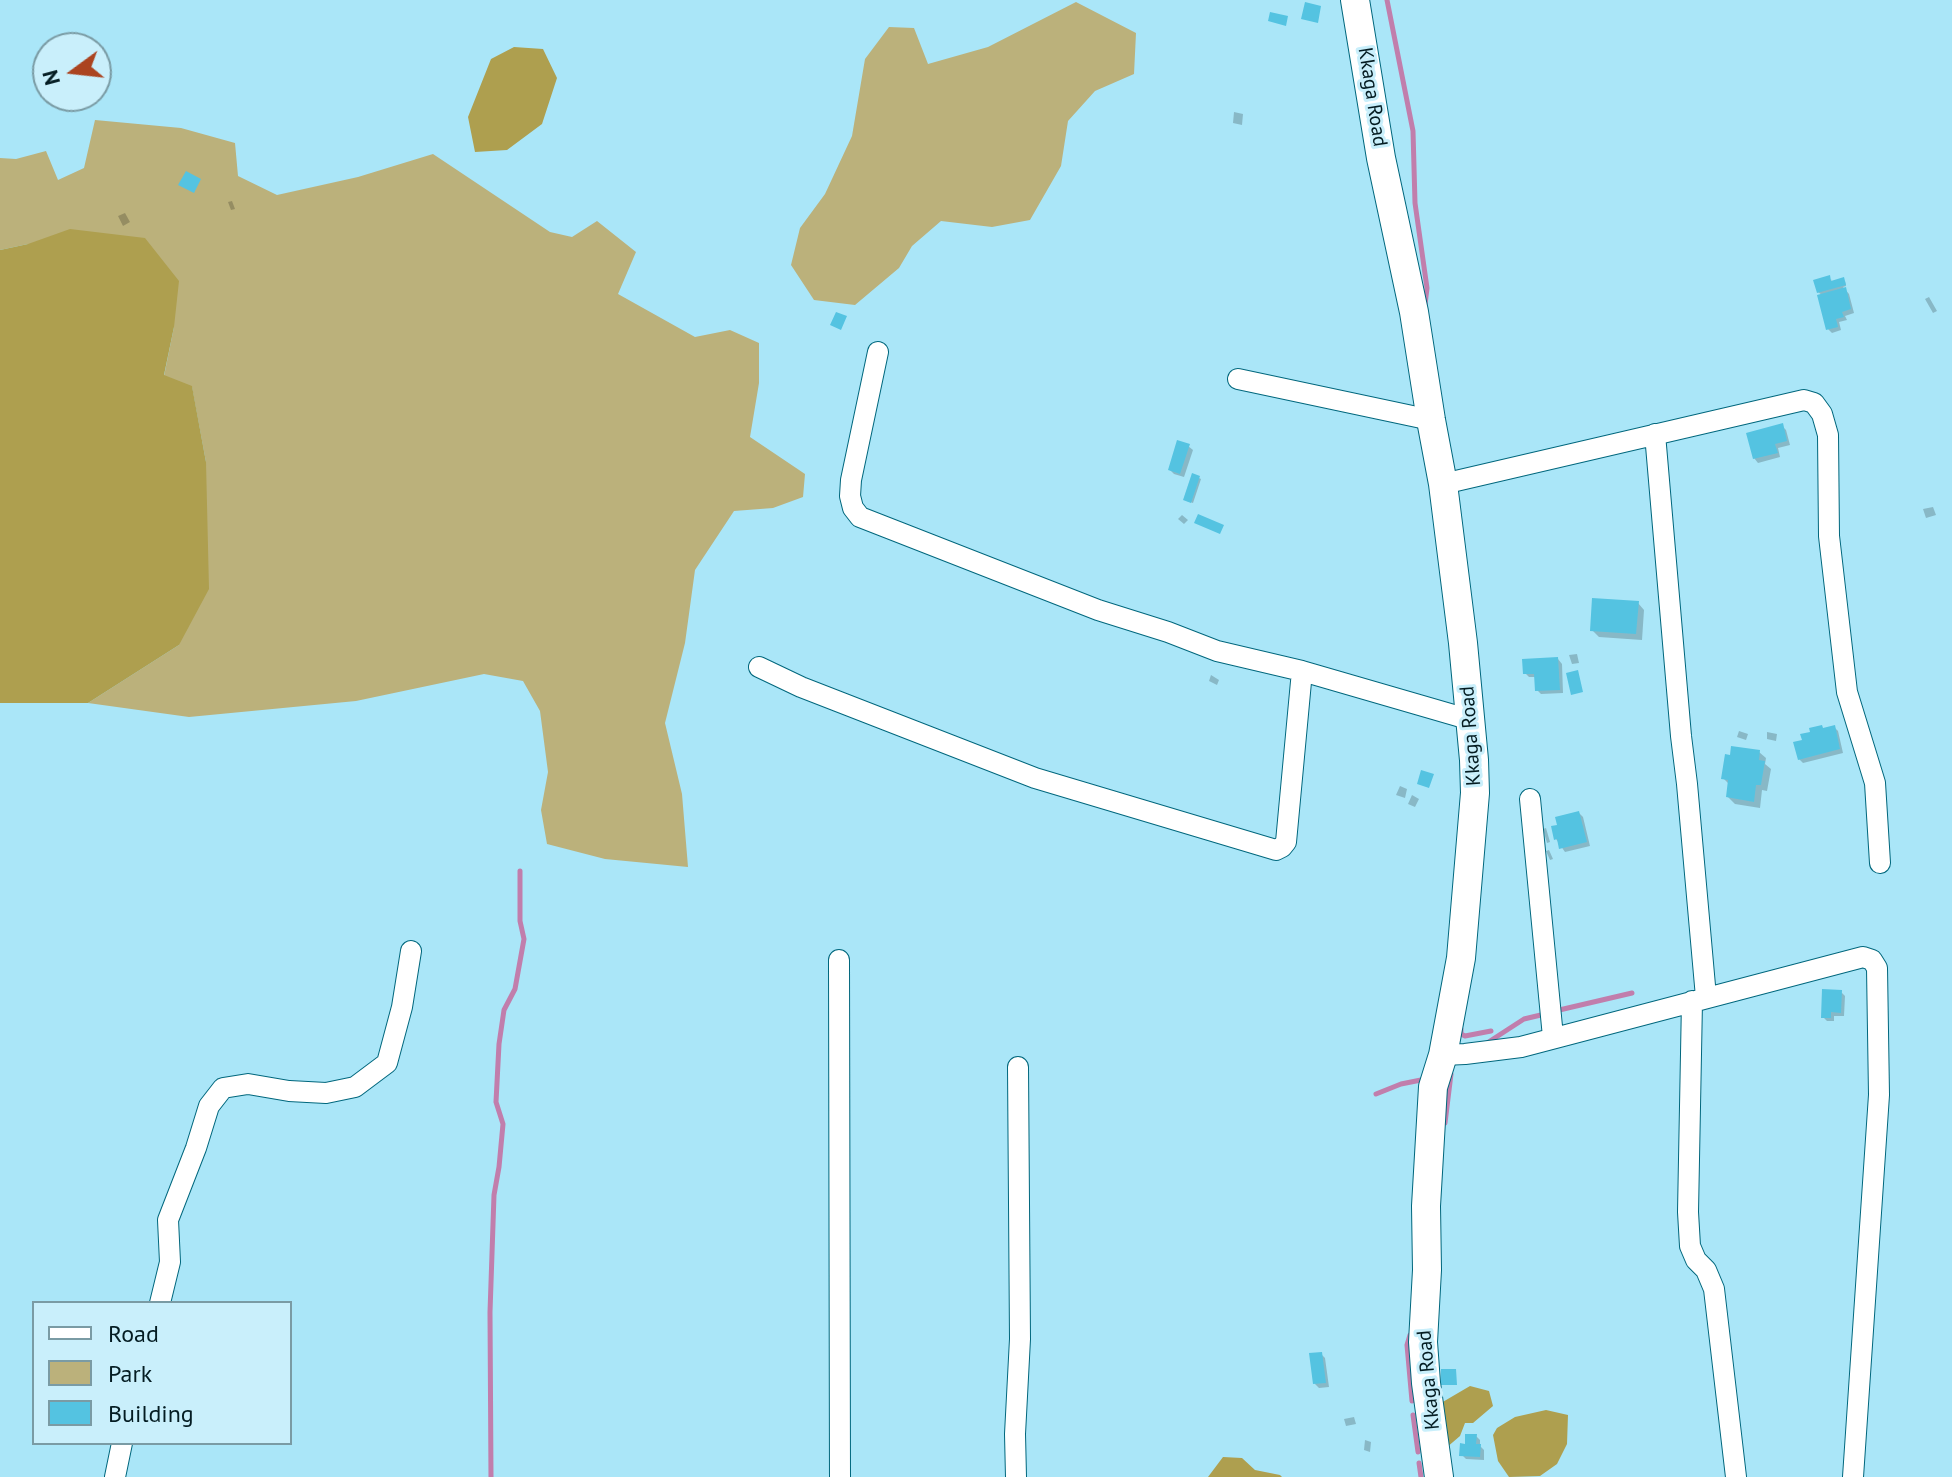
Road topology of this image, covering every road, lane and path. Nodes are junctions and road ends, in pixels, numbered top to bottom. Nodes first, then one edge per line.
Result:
1 (1355, 0) edge
2 (878, 352) dead end
3 (1238, 379) dead end
4 (1431, 420) junction
5 (1655, 434) junction
6 (1443, 484) junction
7 (759, 667) dead end
8 (1302, 671) junction
9 (1471, 720) junction
10 (1530, 799) dead end
11 (1880, 863) dead end
12 (411, 951) dead end
13 (839, 960) dead end
14 (1699, 999) junction
15 (1553, 1037) junction
16 (1443, 1055) junction
17 (1018, 1067) dead end
18 (160, 1301) edge
19 (122, 1445) edge
20 (115, 1477) edge
21 (840, 1477) edge
22 (1016, 1477) edge
23 (1439, 1477) edge
24 (1736, 1477) edge
25 (1853, 1477) edge

1 - 4 street, Kkaga Road
2 - 8 street
3 - 4 street
4 - 6 street, Kkaga Road
5 - 6 street
5 - 11 street
5 - 14 street
6 - 9 street, Kkaga Road
7 - 8 street
8 - 9 street
9 - 16 street, Kkaga Road
10 - 15 street
12 - 18 street
13 - 21 street
14 - 15 street
14 - 24 street
14 - 25 street
15 - 16 street
16 - 23 street, Kkaga Road
17 - 22 street
19 - 20 street

